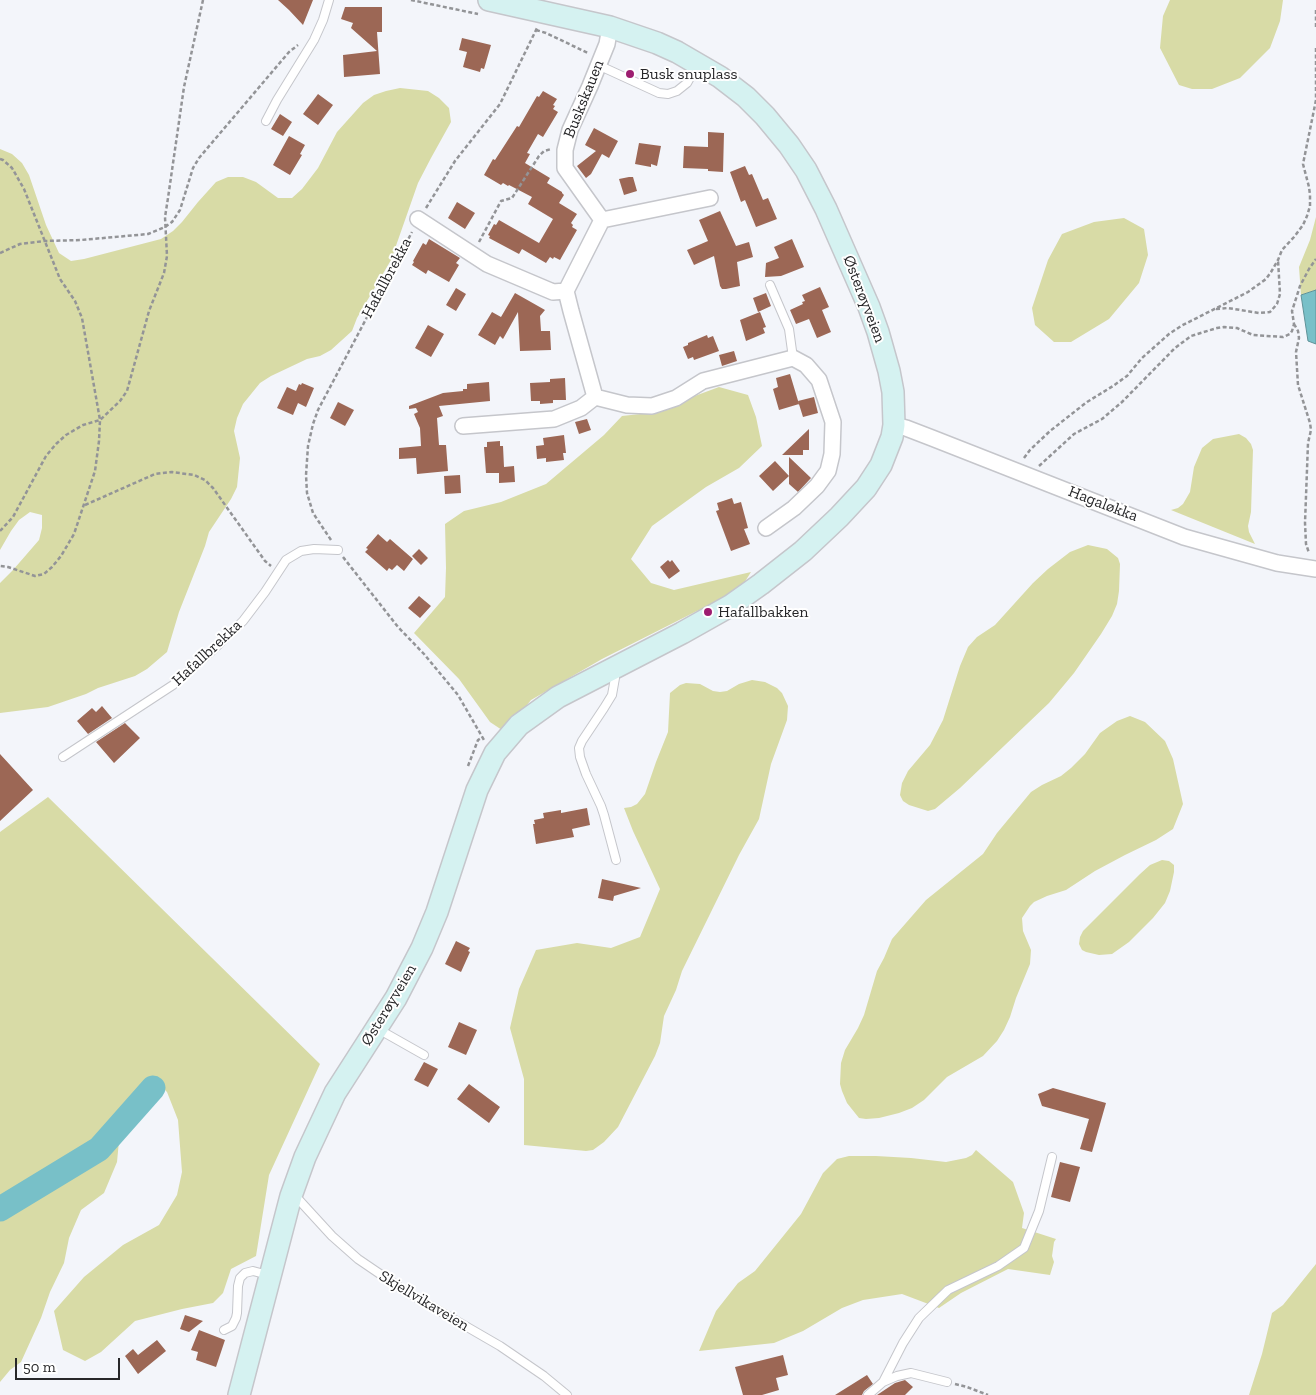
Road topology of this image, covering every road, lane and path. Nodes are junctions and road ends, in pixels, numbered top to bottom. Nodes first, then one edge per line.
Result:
1 (203, 0) edge
2 (329, 0) edge
3 (411, 0) edge
4 (483, 7) edge
5 (1316, 10) edge
6 (539, 22) dead end
7 (529, 27) dead end
8 (610, 27) junction
9 (1316, 28) edge
10 (536, 30) junction
11 (314, 40) junction
12 (1316, 48) edge
13 (599, 62) junction
14 (698, 63) junction
15 (266, 121) dead end
16 (565, 150) junction
17 (0, 159) edge
18 (710, 198) dead end
19 (418, 220) junction
20 (602, 220) junction
21 (165, 227) junction
22 (44, 241) junction
23 (0, 253) edge
24 (473, 254) junction
25 (1316, 259) edge
26 (1278, 260) junction
27 (770, 285) dead end
28 (566, 291) junction
29 (1215, 309) junction
30 (1294, 324) junction
31 (793, 358) junction
32 (595, 397) junction
33 (100, 420) junction
34 (894, 425) junction
35 (463, 426) dead end
36 (1024, 473) junction
37 (84, 505) junction
38 (766, 528) dead end
39 (0, 531) edge
40 (338, 550) junction
41 (0, 566) edge
42 (1314, 569) edge
43 (278, 572) junction
44 (612, 668) junction
45 (495, 753) junction
46 (63, 757) dead end
47 (616, 860) dead end
48 (376, 1028) junction
49 (424, 1054) dead end
50 (1052, 1157) dead end
51 (291, 1196) junction
52 (270, 1275) junction
53 (224, 1330) dead end
54 (883, 1382) junction
55 (947, 1382) joint
56 (239, 1395) edge
57 (567, 1395) edge
58 (868, 1395) edge
59 (988, 1395) edge

1 - 21 path
2 - 11 lane
3 - 4 path
4 - 8 main road, Østerøyveien
5 - 9 path
6 - 10 path, Hafallbrekka
7 - 10 path
8 - 13 street, Buskskauen
8 - 14 main road, Østerøyveien
10 - 13 path
10 - 19 path, Hafallbrekka
11 - 15 lane
11 - 21 path
12 - 26 path
13 - 14 lane
13 - 16 street, Buskskauen
14 - 34 main road, Østerøyveien
16 - 20 street, Buskskauen
16 - 24 path
17 - 22 path
18 - 20 street
19 - 24 street
19 - 40 path, Hafallbrekka
20 - 28 street
21 - 22 path
21 - 33 path
22 - 23 path
22 - 33 path
24 - 28 street
25 - 30 path
26 - 29 path
26 - 29 path
27 - 31 lane
28 - 32 street
29 - 36 path
30 - 36 path
30 - 42 path
31 - 32 street
31 - 38 street
32 - 35 street
33 - 37 path
33 - 39 path
34 - 36 street, Hagaløkka
34 - 44 main road, Østerøyveien
36 - 42 street, Hagaløkka
37 - 41 path
37 - 43 path
40 - 43 lane, Hafallbrekka
40 - 45 path, Hafallbrekka
43 - 46 lane, Hafallbrekka
44 - 45 main road, Østerøyveien
44 - 47 lane
45 - 48 main road, Østerøyveien
48 - 49 lane
48 - 51 main road, Østerøyveien
50 - 54 lane
51 - 52 main road, Østerøyveien
51 - 57 lane, Skjellvikaveien
52 - 53 lane
52 - 56 main road, Østerøyveien
54 - 55 lane
54 - 58 lane
55 - 59 path

